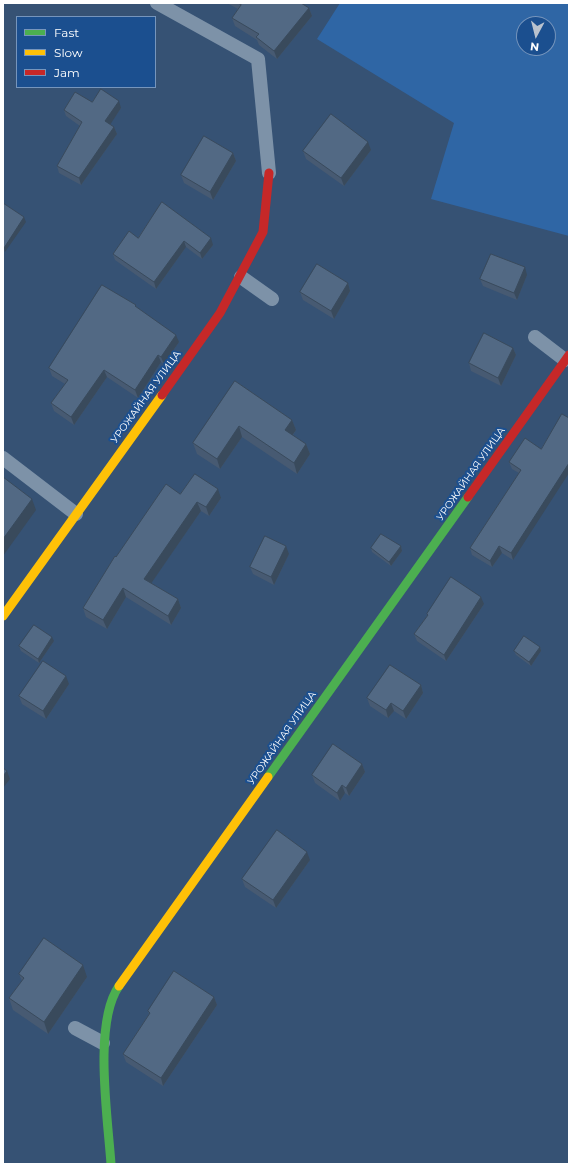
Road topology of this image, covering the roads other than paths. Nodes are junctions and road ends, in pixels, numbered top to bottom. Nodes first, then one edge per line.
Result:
1 (157, 3) edge
2 (269, 173) joint
3 (241, 277) junction
4 (272, 298) dead end
5 (535, 337) dead end
6 (567, 358) edge
7 (3, 458) edge
8 (76, 514) junction
9 (3, 616) edge
10 (75, 1028) dead end
11 (103, 1044) junction
12 (111, 1164) edge

1 - 2 lane
2 - 3 street, УРОЖАЙНАЯ УЛИЦА
3 - 4 lane
3 - 8 street, УРОЖАЙНАЯ УЛИЦА
5 - 6 lane
6 - 11 street, УРОЖАЙНАЯ УЛИЦА
7 - 8 lane
8 - 9 street, УРОЖАЙНАЯ УЛИЦА
10 - 11 lane
11 - 12 street, УРОЖАЙНАЯ УЛИЦА

